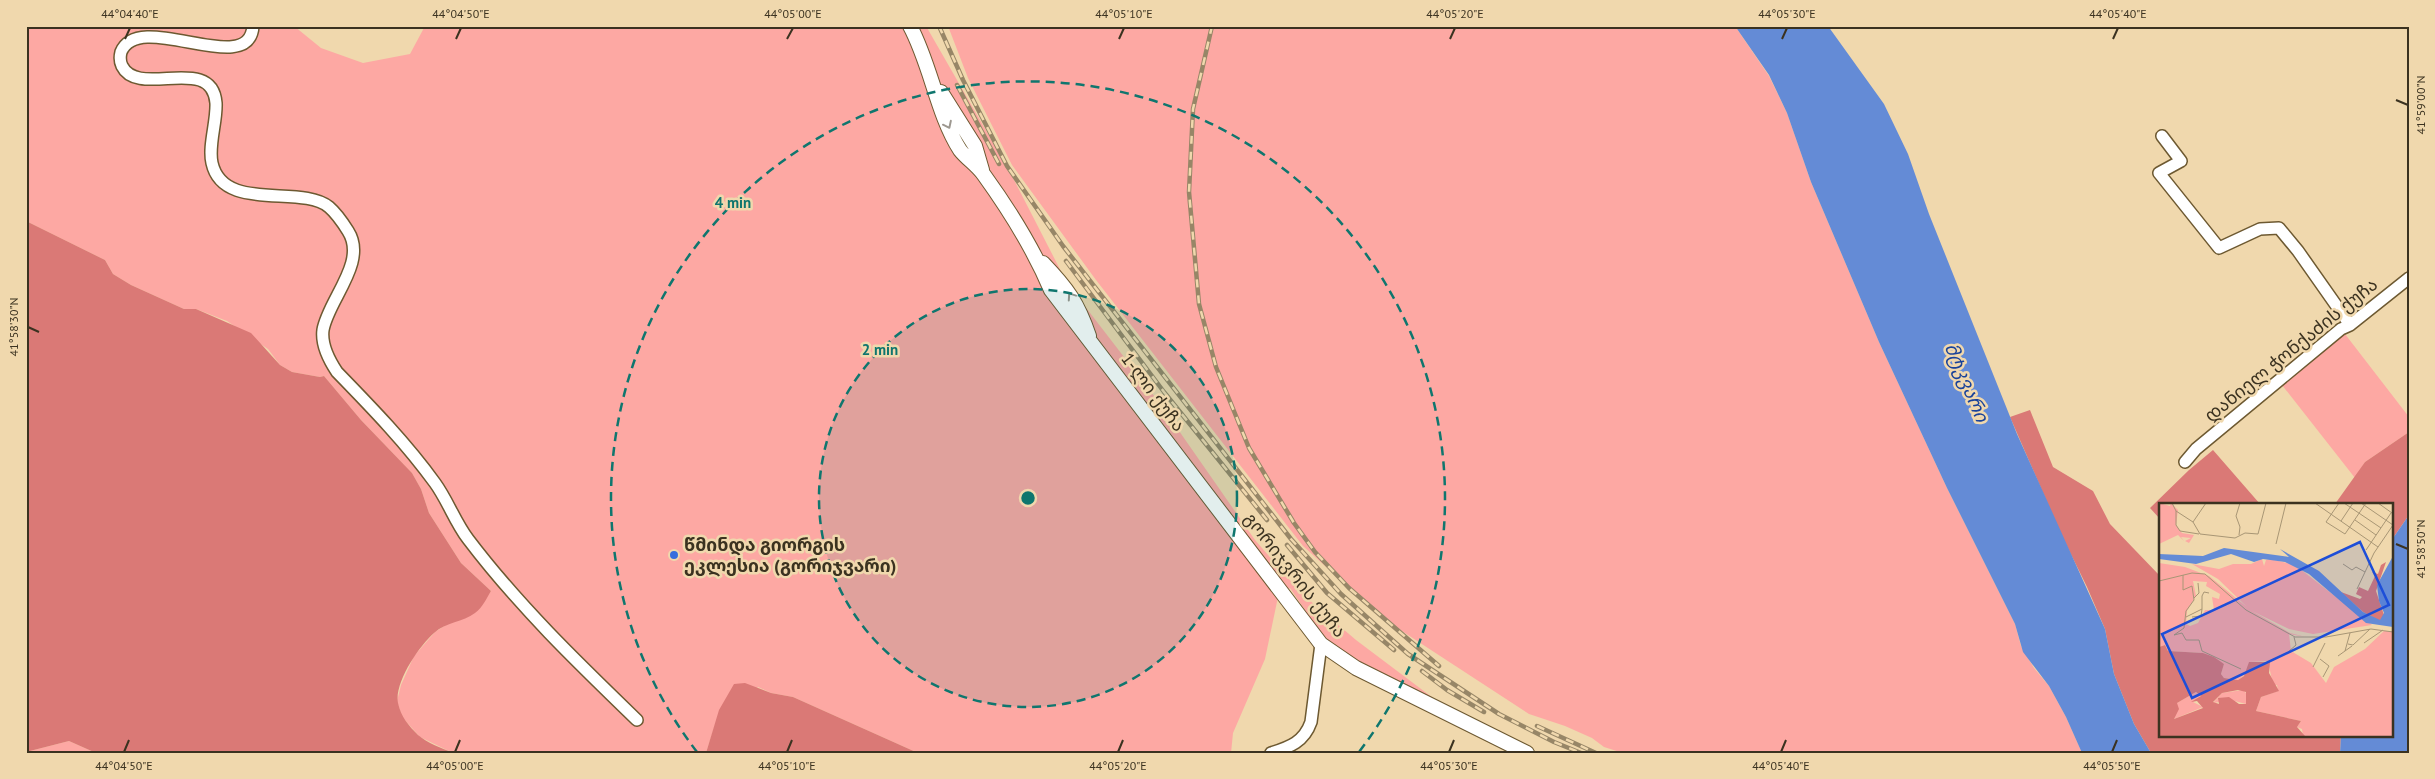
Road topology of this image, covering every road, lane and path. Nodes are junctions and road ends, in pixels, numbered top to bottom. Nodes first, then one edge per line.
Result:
1 (253, 26) edge
2 (910, 26) edge
3 (2162, 136) dead end
4 (2409, 278) edge
5 (2350, 325) junction
6 (2185, 462) dead end
7 (1186, 466) joint
8 (1321, 644) junction
9 (637, 720) dead end
10 (1271, 753) edge
11 (1527, 753) edge

1 - 9 street
2 - 7 main road, 1-ლი ქუჩა
3 - 5 street
4 - 5 street, დანიელ ჭონქაძის ქუჩა
5 - 6 street, დანიელ ჭონქაძის ქუჩა
7 - 8 main road, გორიჯვრის ქუჩა
8 - 10 street
8 - 11 main road, გორიჯვრის ქუჩა

